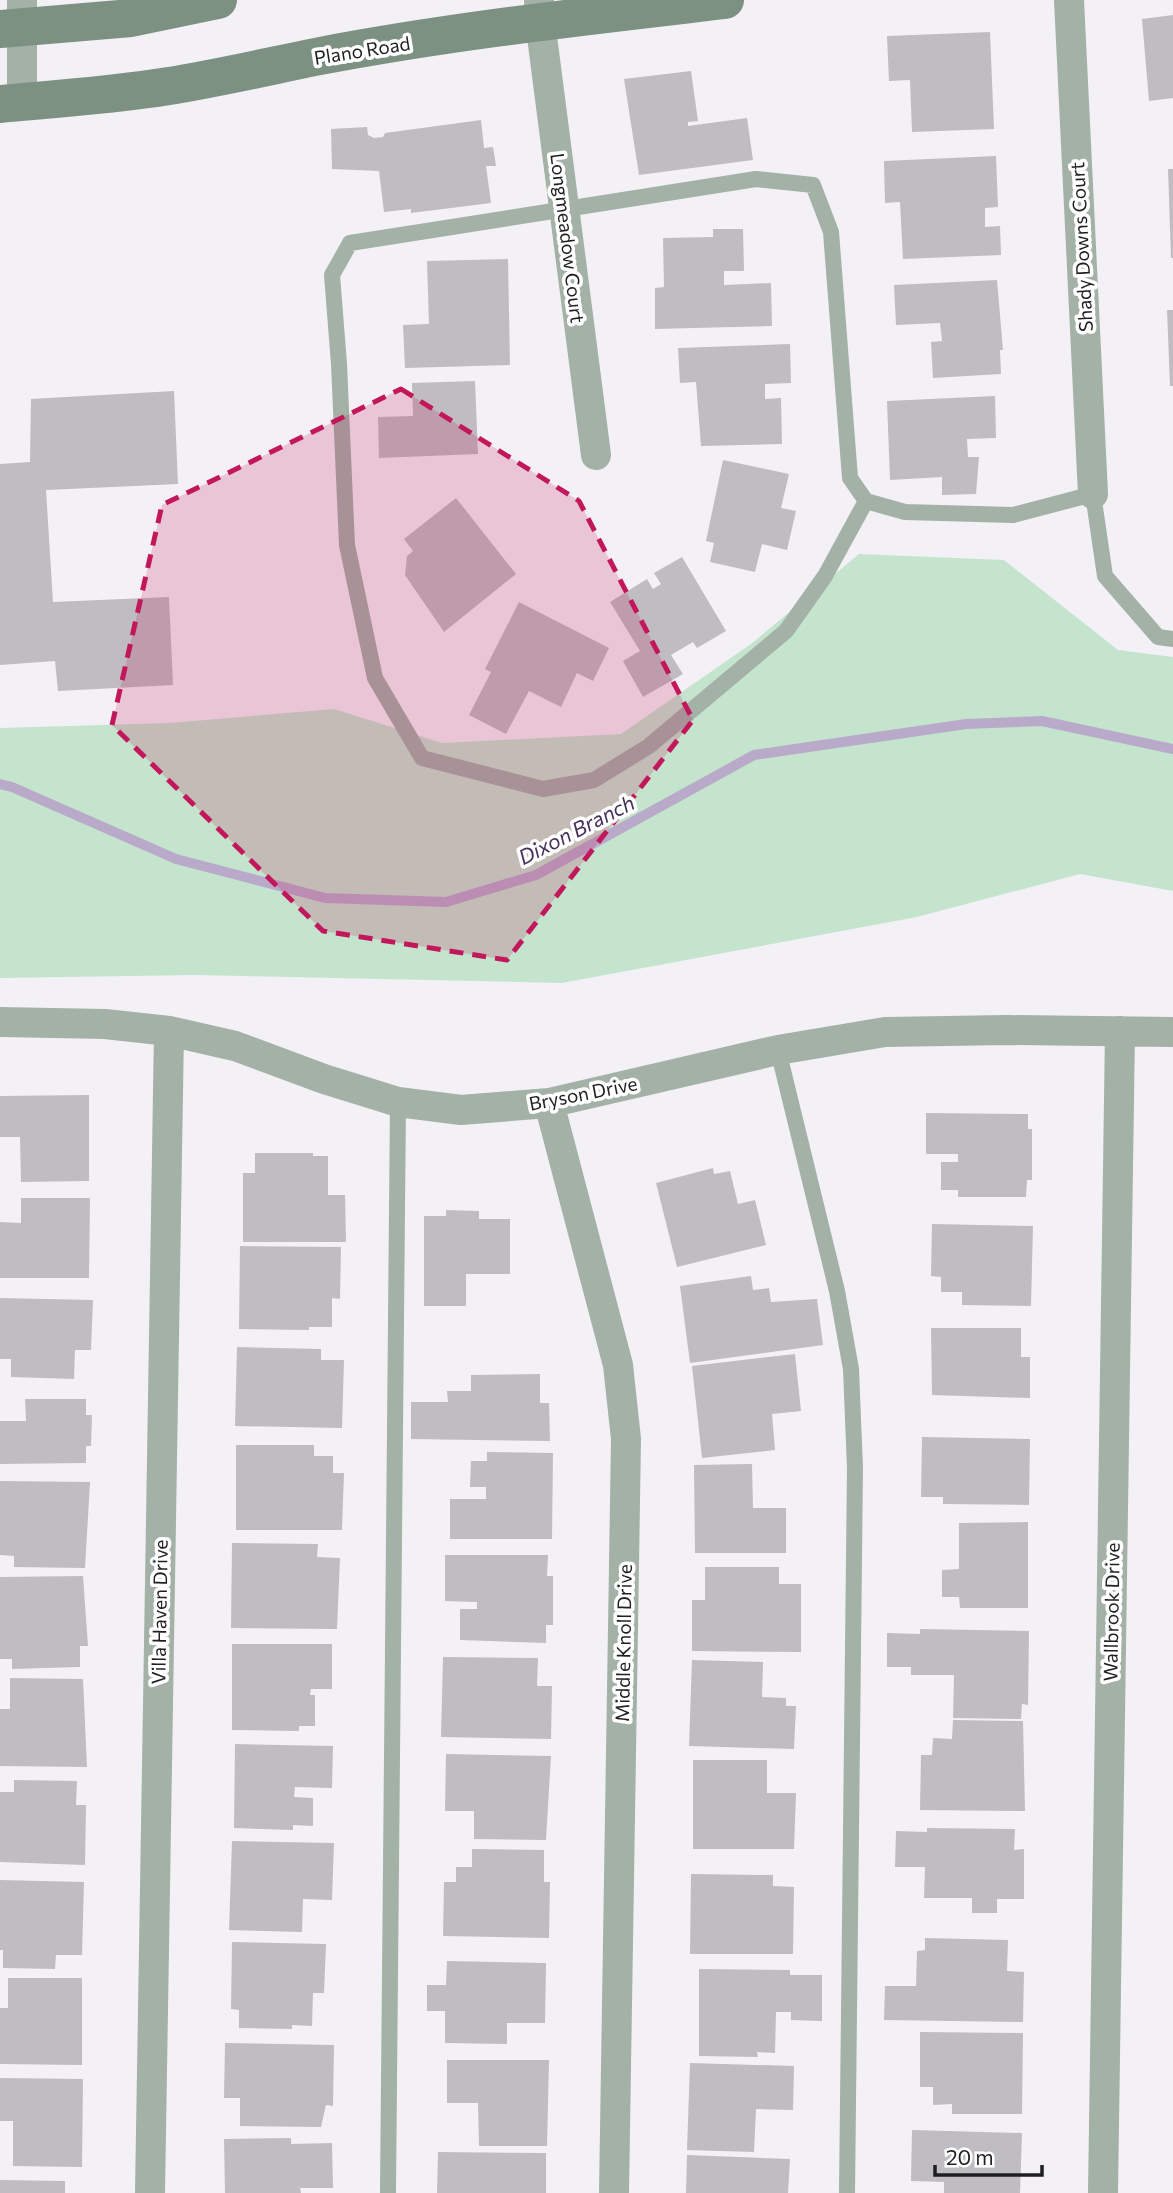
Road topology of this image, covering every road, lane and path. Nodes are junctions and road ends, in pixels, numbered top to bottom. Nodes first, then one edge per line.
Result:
1 (218, 0) edge
2 (724, 0) edge
3 (1069, 0) edge
4 (539, 11) edge
5 (15, 19) edge
6 (11, 103) edge
7 (564, 209) junction
8 (596, 455) dead end
9 (1093, 494) junction
10 (866, 501) junction
11 (1173, 639) edge
12 (0, 1022) edge
13 (169, 1031) junction
14 (1120, 1031) junction
15 (1173, 1032) edge
16 (778, 1050) junction
17 (398, 1102) junction
18 (549, 1103) junction
19 (150, 2193) edge
20 (388, 2193) edge
21 (614, 2193) edge
22 (847, 2193) edge
23 (1103, 2193) edge

1 - 5 main road
2 - 4 main road, Plano Road
3 - 9 street, Shady Downs Court
4 - 6 main road, Plano Road
4 - 7 street, Longmeadow Court
5 - 6 street
7 - 8 street, Longmeadow Court
7 - 10 lane
7 - 10 lane
9 - 10 lane
9 - 11 lane
12 - 13 street, Bryson Drive
13 - 17 street, Bryson Drive
13 - 19 street, Villa Haven Drive
14 - 15 street, Bryson Drive
14 - 16 street, Bryson Drive
14 - 23 street, Wallbrook Drive
16 - 18 street, Bryson Drive
16 - 22 lane
17 - 18 street, Bryson Drive
17 - 20 lane
18 - 21 street, Middle Knoll Drive

